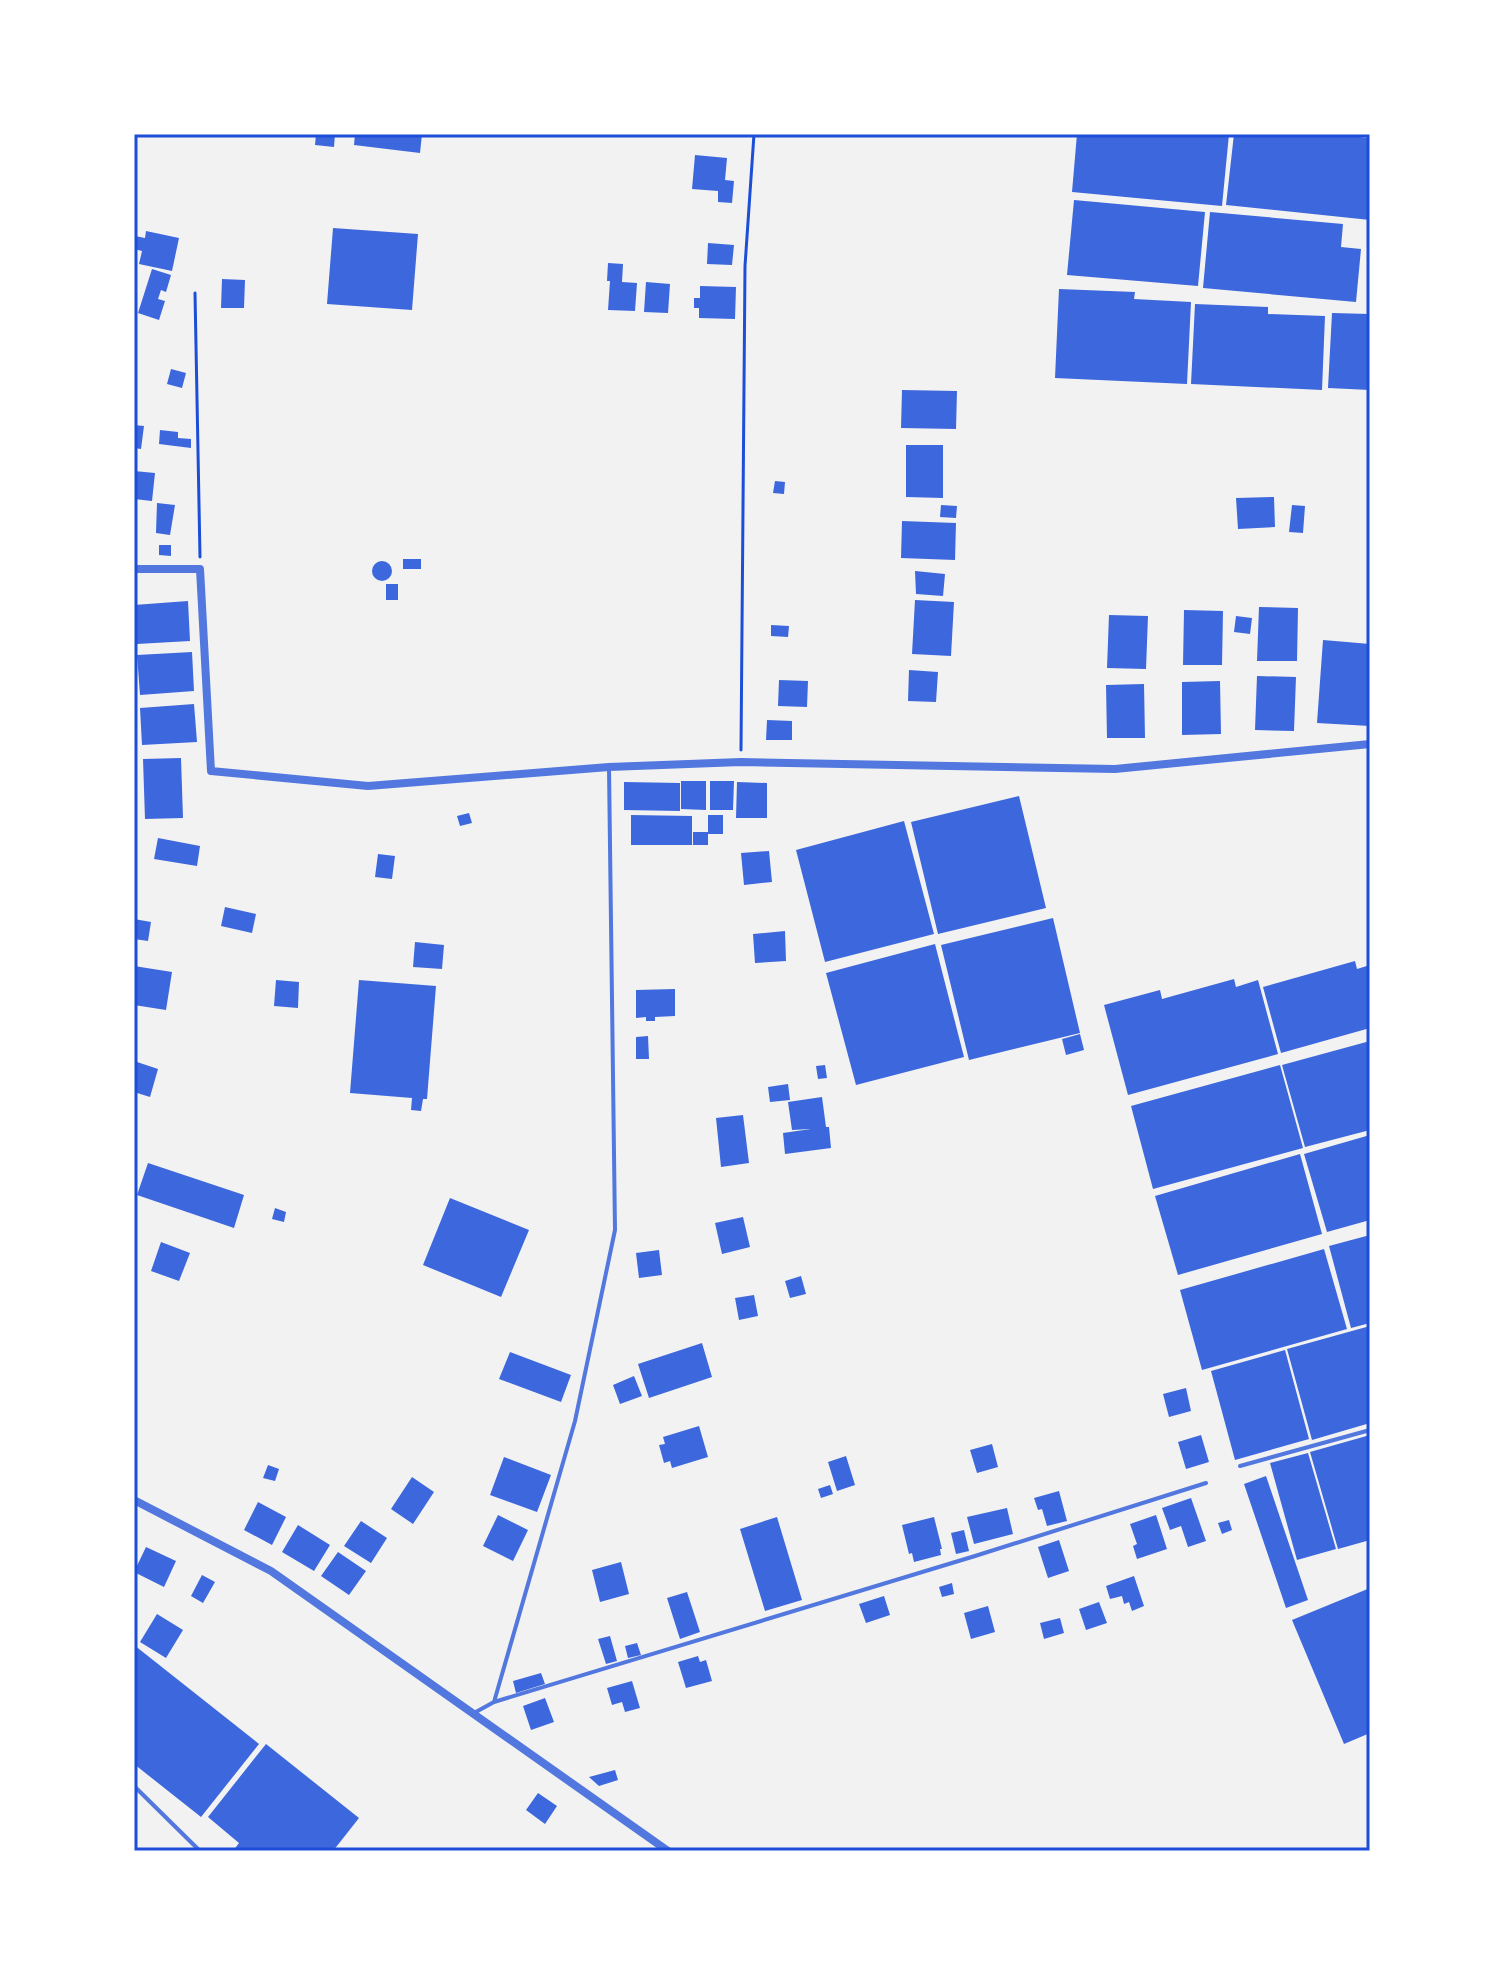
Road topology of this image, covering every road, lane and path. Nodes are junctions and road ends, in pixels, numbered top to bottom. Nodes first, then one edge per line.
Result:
1 (754, 134) edge
2 (195, 293) dead end
3 (134, 569) edge
4 (200, 569) junction
5 (1370, 744) edge
6 (741, 762) junction
7 (609, 767) junction
8 (1370, 1430) edge
9 (1240, 1466) dead end
10 (1206, 1483) dead end
11 (134, 1500) edge
12 (494, 1702) junction
13 (474, 1713) junction
14 (134, 1786) edge
15 (200, 1851) edge
16 (668, 1851) edge

1 - 6 path
2 - 4 path
3 - 4 street
4 - 7 street
5 - 6 street
6 - 7 street
7 - 12 lane
8 - 9 lane
10 - 12 lane
11 - 13 street
12 - 13 lane
13 - 16 street
14 - 15 lane

